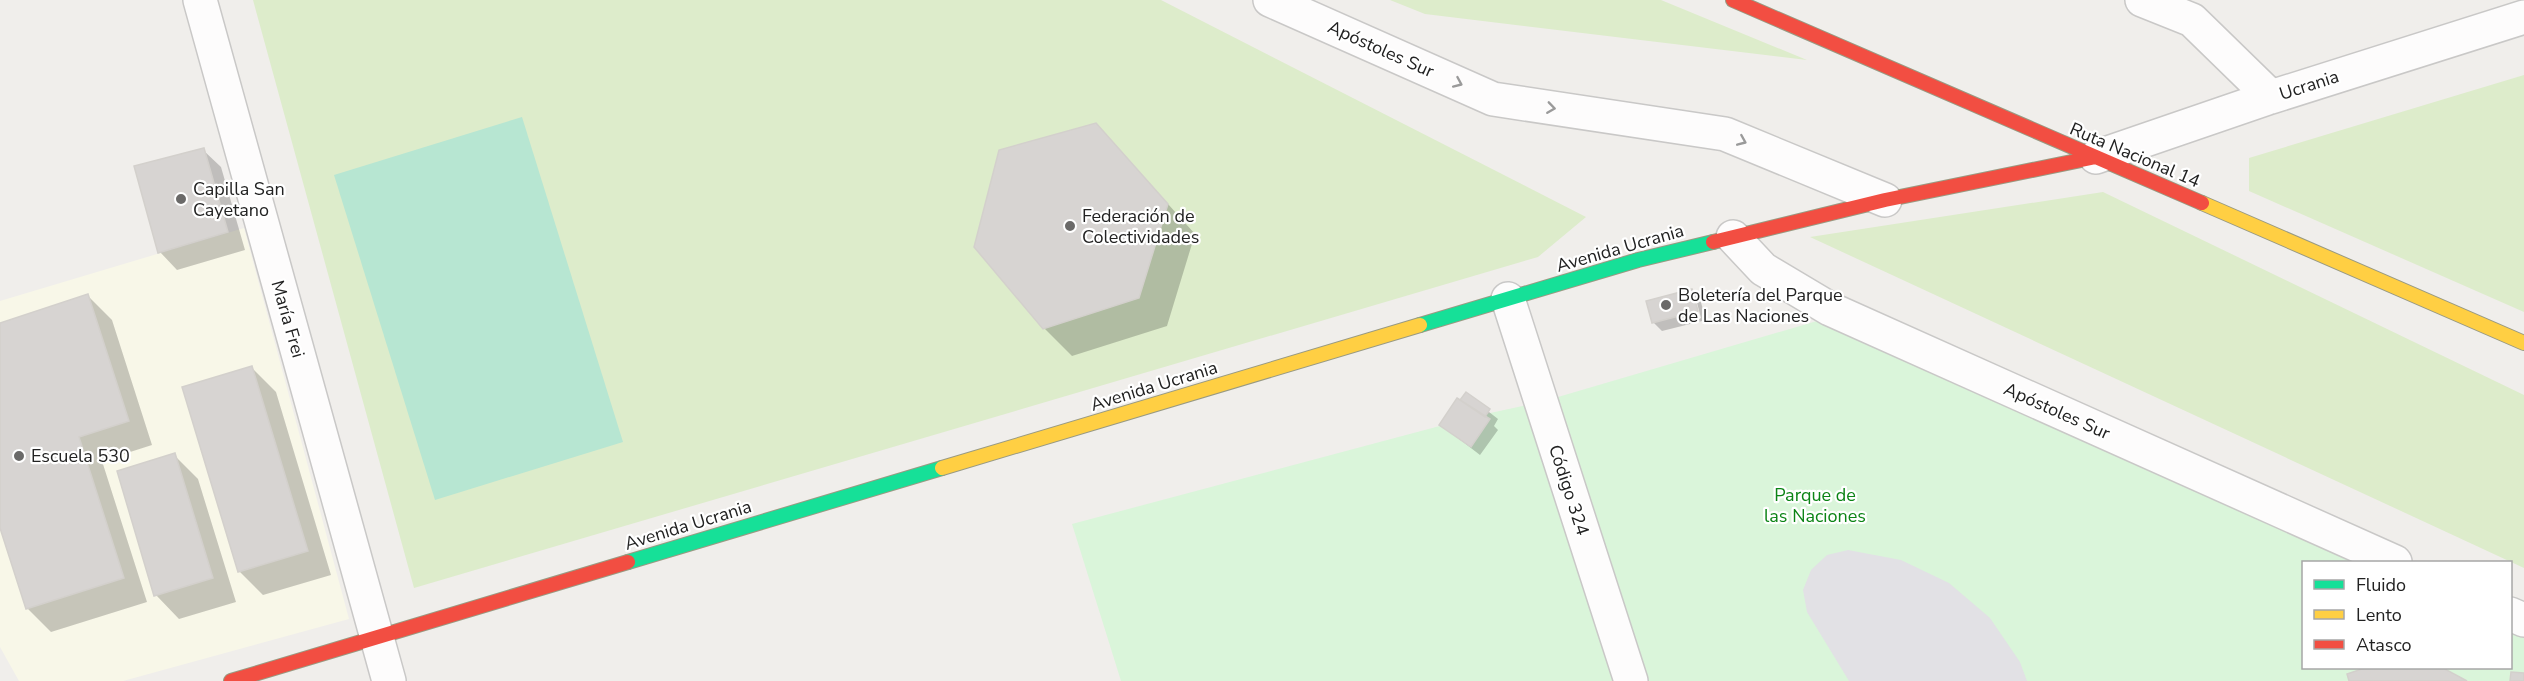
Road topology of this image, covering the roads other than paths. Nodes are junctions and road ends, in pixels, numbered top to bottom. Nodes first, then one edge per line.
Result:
1 (200, 0) edge
2 (1270, 0) edge
3 (1733, 0) edge
4 (2142, 0) edge
5 (2524, 17) edge
6 (2271, 97) junction
7 (2096, 158) junction
8 (1885, 200) junction
9 (1733, 237) junction
10 (1508, 299) junction
11 (2524, 343) edge
12 (2393, 561) edge
13 (377, 637) junction
14 (231, 681) edge
15 (389, 681) edge
16 (1631, 681) edge

1 - 13 street, María Frei
2 -> 8 street, Apóstoles Sur
3 - 7 main road, Ruta Nacional 14
4 - 6 street
5 - 6 street, Ucrania
6 - 7 street, Ucrania
7 - 8 main road, Avenida Ucrania
7 - 11 main road, Ruta Nacional 14
8 - 9 main road, Avenida Ucrania
9 - 10 main road, Avenida Ucrania
9 - 12 street, Apóstoles Sur
10 - 13 main road, Avenida Ucrania
10 - 16 street, Código 324
13 - 14 main road, Avenida Ucrania
13 - 15 street, María Frei

